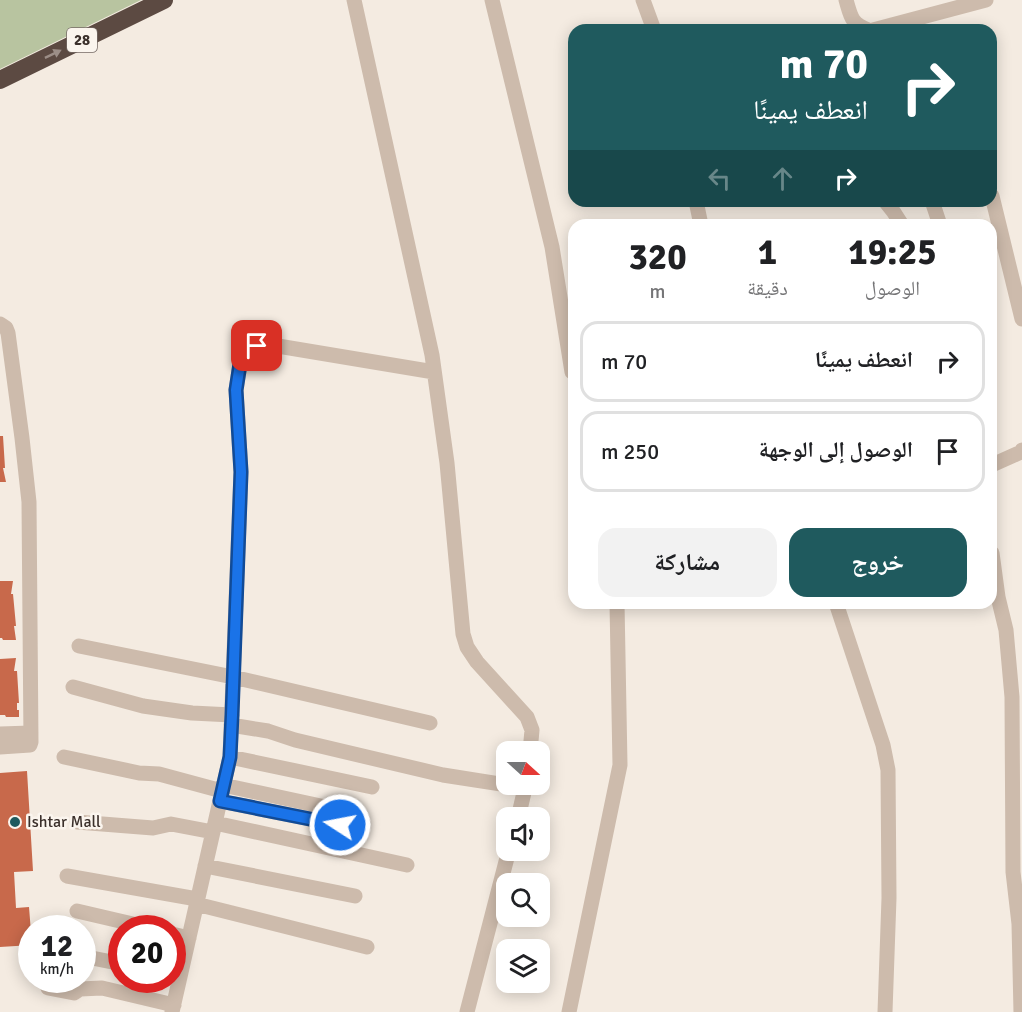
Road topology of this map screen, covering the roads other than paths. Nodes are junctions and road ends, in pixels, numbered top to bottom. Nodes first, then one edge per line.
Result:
1 (164, 0) edge
2 (354, 0) edge
3 (492, 0) edge
4 (643, 0) edge
5 (846, 0) edge
6 (986, 0) edge
7 (652, 24) edge
8 (856, 24) edge
9 (896, 24) edge
10 (0, 80) edge
11 (995, 207) edge
12 (1022, 319) edge
13 (0, 324) edge
14 (568, 347) edge
15 (434, 372) junction
16 (1022, 450) edge
17 (997, 463) edge
18 (997, 590) edge
19 (617, 609) edge
20 (838, 609) edge
21 (79, 646) dead end
22 (233, 677) junction
23 (73, 687) dead end
24 (232, 720) junction
25 (430, 723) dead end
26 (31, 733) junction
27 (0, 734) edge
28 (531, 741) edge
29 (0, 747) edge
30 (64, 757) dead end
31 (230, 757) junction
32 (496, 782) edge
33 (372, 787) dead end
34 (222, 792) junction
35 (76, 822) dead end
36 (214, 828) junction
37 (506, 861) edge
38 (407, 865) dead end
39 (205, 866) junction
40 (67, 876) dead end
41 (355, 896) dead end
42 (197, 902) junction
43 (76, 911) dead end
44 (108, 918) edge
45 (186, 937) edge
46 (189, 938) junction
47 (186, 947) edge
48 (367, 947) dead end
49 (96, 988) edge
50 (174, 993) edge
51 (173, 1009) edge
52 (467, 1012) edge
53 (569, 1012) edge
54 (885, 1012) edge
55 (1021, 1012) edge

10 -> 1 highway, 28
2 - 15 street
3 - 14 street
4 - 7 street
5 - 8 street
6 - 9 street
11 - 12 street
13 - 26 street
15 - 22 street
15 - 28 street
16 - 17 street
18 - 55 street
19 - 53 street
20 - 54 street
21 - 22 street
22 - 24 street
22 - 25 street
23 - 24 street
24 - 31 street
24 - 32 street
26 - 27 street
26 - 29 street
30 - 34 street
31 - 33 street
31 - 34 street
34 - 34 street
34 - 36 street
35 - 36 street
36 - 38 street
36 - 39 street
37 - 52 street
39 - 41 street
39 - 42 street
40 - 42 street
42 - 46 street
42 - 48 street
43 - 44 street
45 - 46 street
46 - 47 street
49 - 51 street
50 - 51 street

